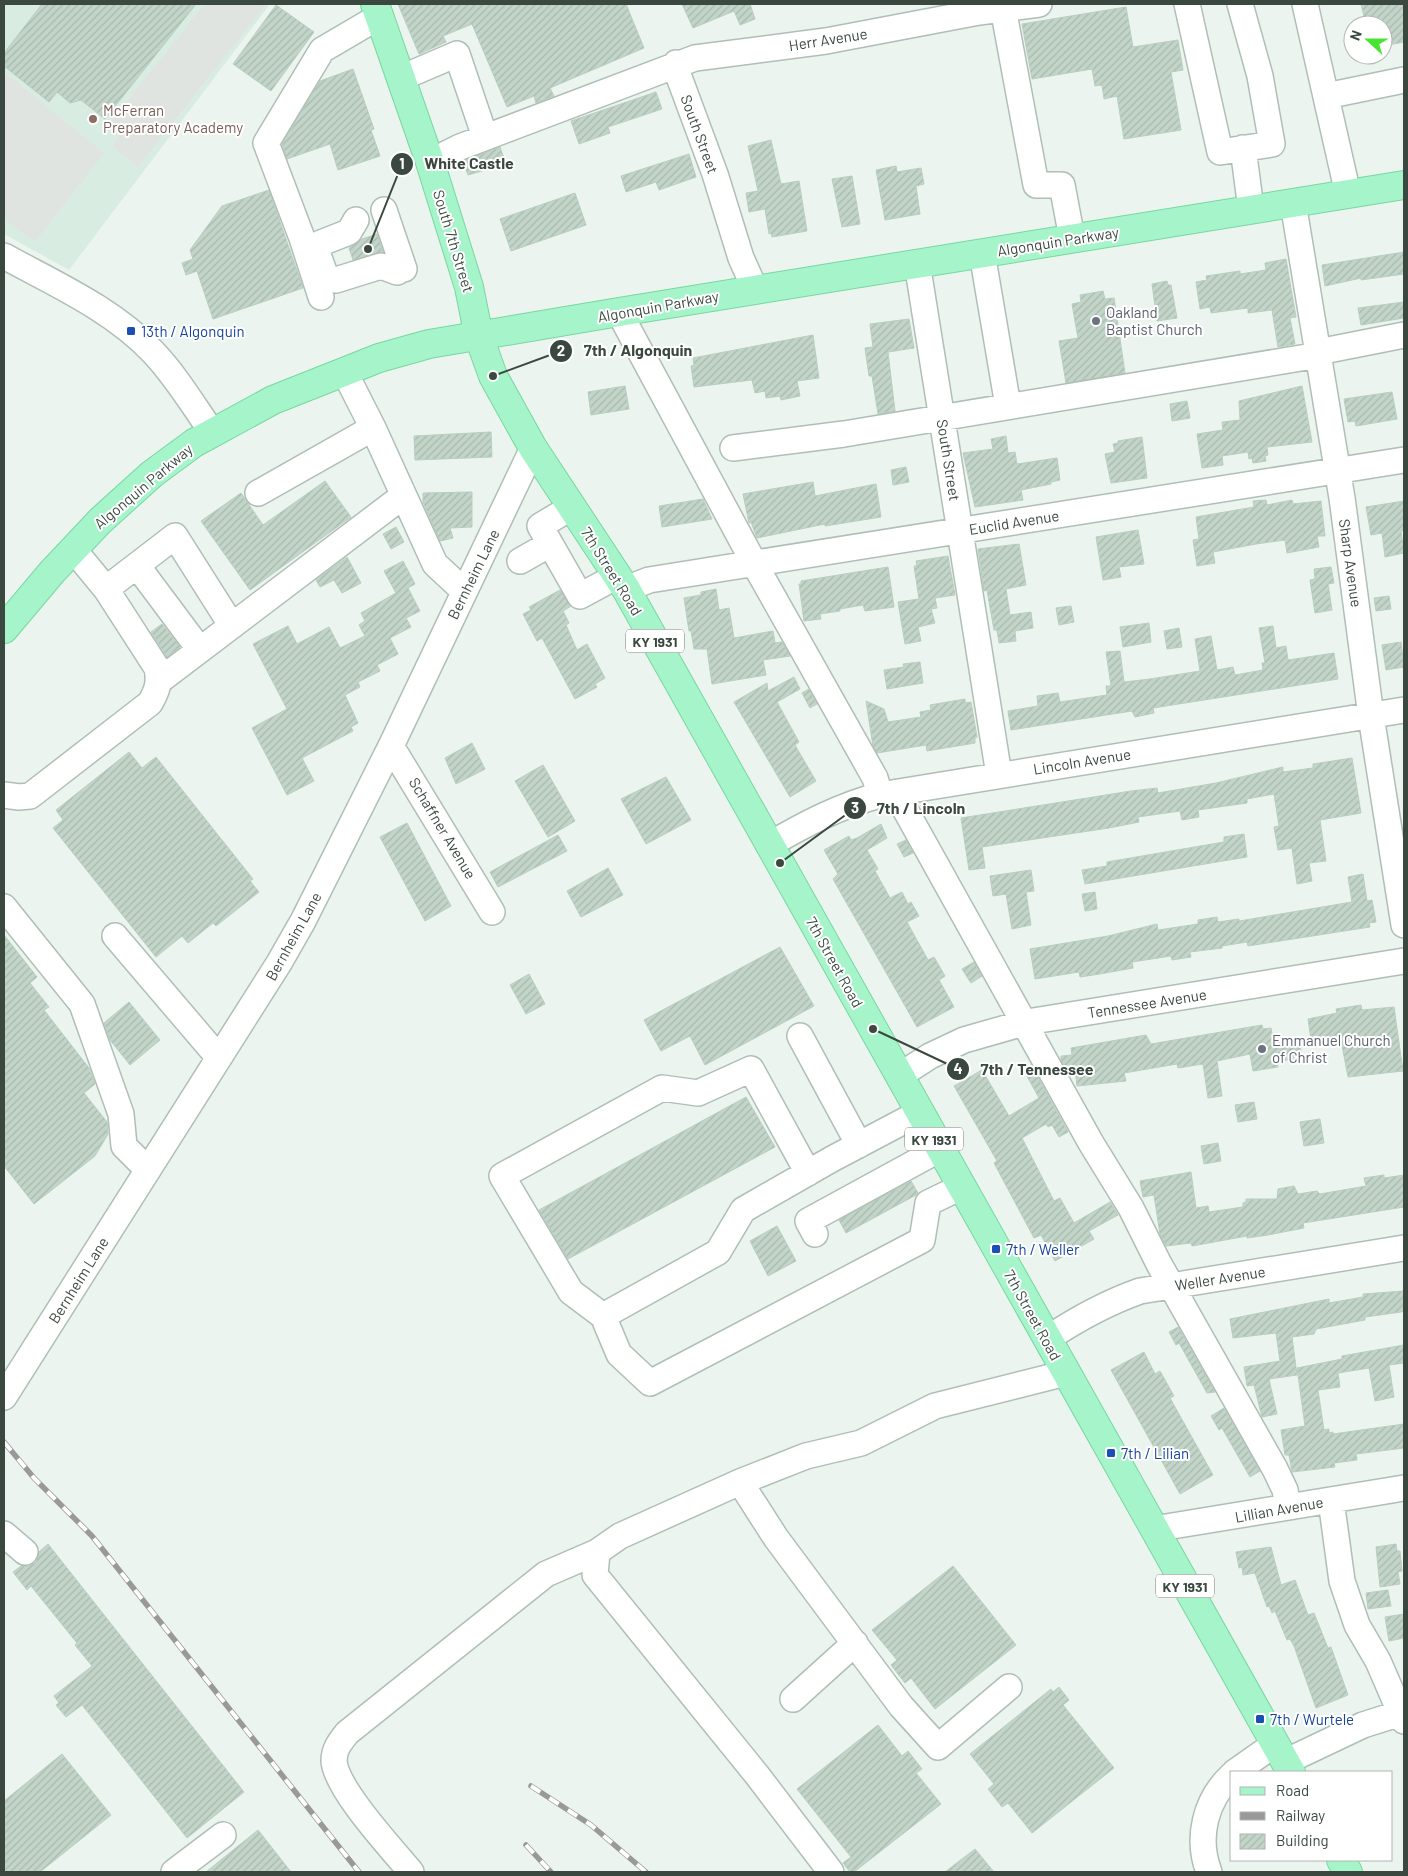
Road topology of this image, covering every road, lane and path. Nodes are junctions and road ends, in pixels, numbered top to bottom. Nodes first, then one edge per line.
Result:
1 (1039, 4) edge
2 (1187, 4) edge
3 (1240, 4) edge
4 (1305, 4) edge
5 (1003, 8) junction
6 (378, 10) edge
7 (676, 63) junction
8 (401, 78) junction
9 (1404, 80) edge
10 (1326, 96) junction
11 (485, 137) junction
12 (1243, 148) junction
13 (430, 162) junction
14 (1404, 185) edge
15 (1348, 194) junction
16 (1293, 203) junction
17 (1251, 209) junction
18 (384, 210) dead end
19 (356, 220) dead end
20 (1072, 238) junction
21 (982, 253) junction
22 (4, 256) edge
23 (917, 263) junction
24 (755, 290) junction
25 (321, 297) dead end
26 (619, 312) junction
27 (1404, 335) edge
28 (479, 337) junction
29 (1318, 353) junction
30 (345, 373) junction
31 (1008, 406) junction
32 (942, 417) junction
33 (373, 428) junction
34 (212, 432) junction
35 (533, 448) junction
36 (733, 448) dead end
37 (1404, 460) edge
38 (1337, 471) junction
39 (258, 493) dead end
40 (403, 496) junction
41 (572, 507) junction
42 (960, 530) junction
43 (550, 544) junction
44 (74, 549) junction
45 (520, 560) dead end
46 (754, 564) junction
47 (138, 566) junction
48 (622, 582) junction
49 (106, 589) junction
50 (464, 592) junction
51 (232, 626) junction
52 (4, 629) edge
53 (200, 650) junction
54 (159, 681) junction
55 (1404, 710) edge
56 (1371, 716) junction
57 (391, 746) junction
58 (999, 775) junction
59 (888, 794) junction
60 (4, 795) edge
61 (769, 845) junction
62 (4, 907) edge
63 (492, 912) dead end
64 (1404, 925) edge
65 (114, 936) dead end
66 (1404, 961) edge
67 (1024, 1023) junction
68 (800, 1036) dead end
69 (219, 1058) junction
70 (899, 1076) junction
71 (919, 1113) junction
72 (859, 1145) junction
73 (940, 1149) junction
74 (148, 1170) junction
75 (808, 1173) junction
76 (961, 1187) junction
77 (815, 1234) dead end
78 (1404, 1248) edge
79 (1171, 1285) junction
80 (603, 1316) junction
81 (1047, 1339) junction
82 (1066, 1373) junction
83 (4, 1397) edge
84 (740, 1482) junction
85 (1404, 1488) edge
86 (1331, 1500) junction
87 (1288, 1507) junction
88 (1154, 1529) junction
89 (4, 1534) edge
90 (25, 1552) dead end
91 (597, 1552) junction
92 (855, 1643) junction
93 (1009, 1688) dead end
94 (793, 1698) dead end
95 (1403, 1716) edge
96 (1283, 1760) edge
97 (1239, 1771) edge
98 (1230, 1777) edge
99 (223, 1835) dead end
100 (1341, 1861) edge
101 (174, 1872) edge
102 (411, 1872) edge
103 (831, 1872) edge
104 (1209, 1872) edge
105 (1348, 1872) edge

1 - 5 street, Herr Avenue
2 - 12 street
3 - 12 street
4 - 10 street
5 - 7 street, Herr Avenue
5 - 20 street
6 - 8 main road, South 7th Street
6 - 25 street
7 - 11 street, Herr Avenue
7 - 24 street, South Street
8 - 11 street
8 - 13 main road, South 7th Street
9 - 10 street
10 - 15 street
11 - 13 street, Herr Avenue
12 - 17 street
13 - 28 main road, South 7th Street
14 - 15 main road, Algonquin Parkway
15 - 16 main road, Algonquin Parkway
16 - 17 main road, Algonquin Parkway
16 - 29 street, Sharp Avenue
17 - 20 main road, Algonquin Parkway
18 - 19 street
20 - 21 main road, Algonquin Parkway
21 - 23 main road, Algonquin Parkway
21 - 31 street
22 - 34 street
23 - 24 main road, Algonquin Parkway
23 - 32 street, South Street
24 - 26 main road, Algonquin Parkway
26 - 28 main road, Algonquin Parkway
26 - 46 street
27 - 29 street
28 - 30 main road, Algonquin Parkway
28 - 35 main road, 7th Street Road / KY 1931
29 - 31 street
29 - 38 street, Sharp Avenue
30 - 33 street
30 - 34 main road, Algonquin Parkway
31 - 32 street
32 - 36 street
32 - 42 street, South Street
33 - 39 street
33 - 40 street
34 - 44 main road, Algonquin Parkway
35 - 41 main road, 7th Street Road / KY 1931
35 - 50 street, Bernheim Lane
37 - 38 street, Euclid Avenue
38 - 42 street, Euclid Avenue
38 - 56 street, Sharp Avenue
40 - 50 street
40 - 51 street
41 - 43 street
41 - 48 main road, 7th Street Road / KY 1931
42 - 46 street, Euclid Avenue
42 - 58 street, South Street
43 - 45 street
43 - 48 street, Euclid Avenue
44 - 49 street
44 - 52 main road, Algonquin Parkway
46 - 48 street, Euclid Avenue
46 - 59 street
47 - 49 street
47 - 51 street
47 - 53 street
48 - 61 main road, 7th Street Road / KY 1931
49 - 54 street
50 - 57 street, Bernheim Lane
51 - 53 street
53 - 54 street
54 - 60 street
55 - 56 street, Lincoln Avenue
56 - 58 street, Lincoln Avenue
56 - 64 street, Sharp Avenue
57 - 63 street, Schaffner Avenue
57 - 69 street, Bernheim Lane
58 - 59 street, Lincoln Avenue
59 - 61 street, Lincoln Avenue
59 - 67 street
61 - 70 main road, 7th Street Road / KY 1931
62 - 74 street
65 - 69 street
66 - 67 street, Tennessee Avenue
67 - 70 street, Tennessee Avenue
67 - 79 street
68 - 72 street
69 - 74 street, Bernheim Lane
70 - 71 main road, 7th Street Road / KY 1931
71 - 72 street
71 - 73 main road, 7th Street Road / KY 1931
72 - 75 street
73 - 76 main road, 7th Street Road / KY 1931
73 - 77 street
74 - 83 street, Bernheim Lane
75 - 80 street
75 - 80 street
76 - 80 street
76 - 81 main road, 7th Street Road / KY 1931
78 - 79 street, Weller Avenue
79 - 81 street, Weller Avenue
79 - 87 street
81 - 82 main road, 7th Street Road / KY 1931
82 - 84 street
82 - 88 main road, 7th Street Road / KY 1931
84 - 91 street
84 - 92 street
85 - 86 street, Lillian Avenue
86 - 87 street, Lillian Avenue
86 - 95 street
87 - 88 street, Lillian Avenue
88 - 96 main road, 7th Street Road / KY 1931
89 - 90 street
91 - 102 street
91 - 103 street
92 - 93 street
92 - 94 street
95 - 96 street
96 - 97 street
98 - 104 street
99 - 101 street
100 - 105 main road

